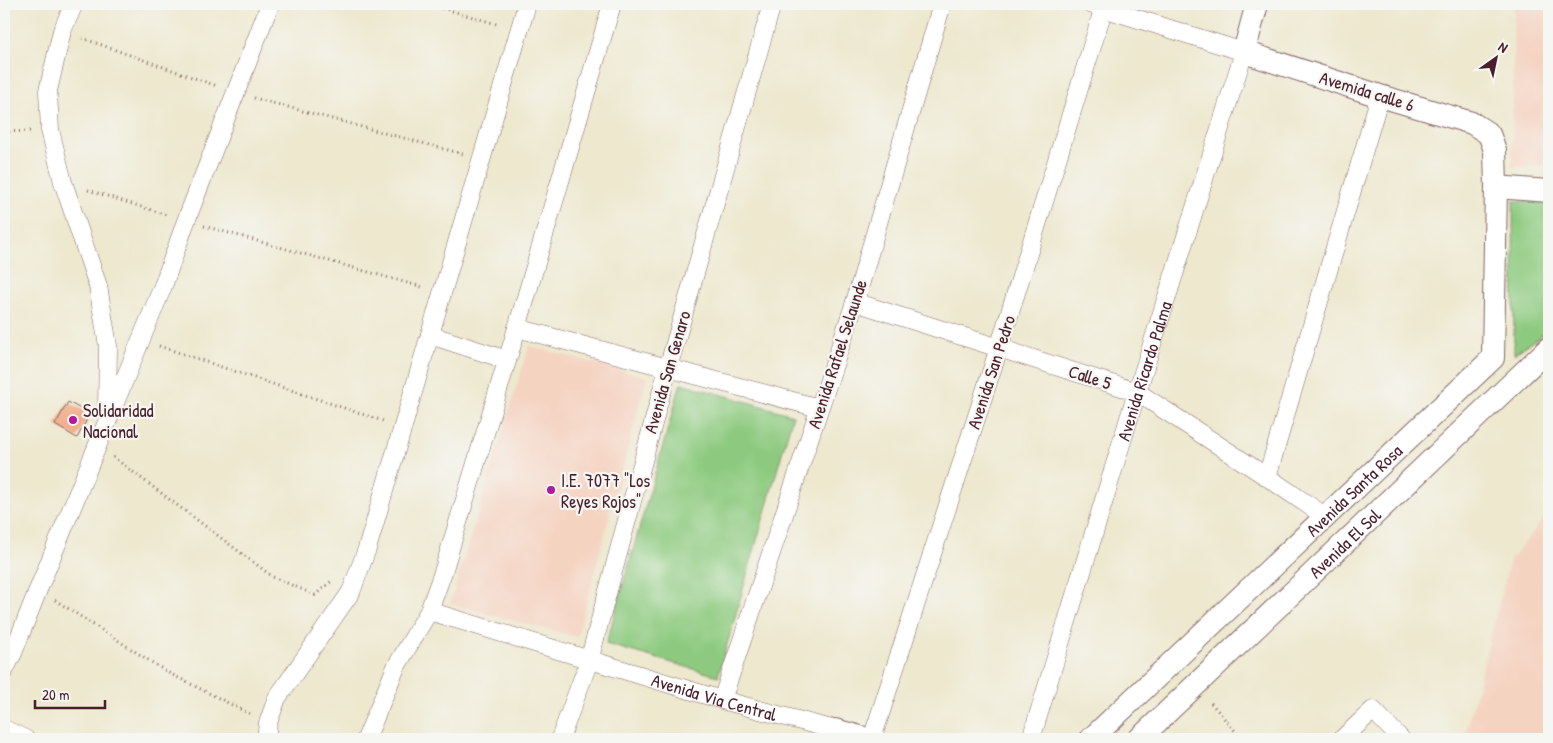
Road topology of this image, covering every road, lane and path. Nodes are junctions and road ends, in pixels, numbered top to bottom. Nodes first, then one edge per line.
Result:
1 (74, 4) edge
2 (270, 4) edge
3 (428, 4) edge
4 (527, 4) edge
5 (612, 4) edge
6 (772, 4) edge
7 (942, 4) edge
8 (1257, 4) edge
9 (1100, 5) edge
10 (519, 30) junction
11 (62, 32) junction
12 (1244, 52) junction
13 (235, 93) junction
14 (1380, 96) junction
15 (50, 130) junction
16 (4, 132) edge
17 (481, 159) junction
18 (63, 182) junction
19 (1496, 187) junction
20 (1549, 191) edge
21 (186, 221) junction
22 (442, 293) junction
23 (855, 302) junction
24 (517, 328) junction
25 (430, 335) junction
26 (141, 340) junction
27 (999, 348) junction
28 (1549, 348) edge
29 (507, 360) junction
30 (668, 368) junction
31 (1137, 392) junction
32 (819, 408) junction
33 (107, 421) junction
34 (402, 427) junction
35 (97, 446) junction
36 (1267, 477) junction
37 (1326, 518) junction
38 (337, 576) dead end
39 (38, 590) junction
40 (429, 611) junction
41 (589, 661) junction
42 (4, 671) edge
43 (1195, 685) junction
44 (722, 700) junction
45 (4, 729) edge
46 (267, 731) edge
47 (833, 735) edge
48 (25, 739) edge
49 (366, 739) edge
50 (560, 739) edge
51 (868, 739) edge
52 (872, 739) edge
53 (1032, 739) edge
54 (1091, 739) edge
55 (1139, 739) edge
56 (1242, 739) edge
57 (1342, 739) edge
58 (1400, 739) edge

1 - 11 street
2 - 13 street
3 - 10 path
4 - 10 street
5 - 24 street
6 - 30 street, Avenida San Genaro
7 - 23 street, Avenida Rafael Selaunde
8 - 12 street, Avenida Ricardo Palma
9 - 12 street
9 - 27 street, Avenida San Pedro
10 - 17 street
11 - 13 path
11 - 15 street
12 - 14 street, Avemida calle 6
12 - 31 street, Avenida Ricardo Palma
13 - 17 path
13 - 21 street
14 - 19 street, Avemida calle 6
14 - 36 street
15 - 16 path
15 - 18 street
17 - 22 street
18 - 21 path
18 - 33 street
19 - 20 street
19 - 37 street, Avenida Santa Rosa
21 - 22 path
21 - 26 street
22 - 25 street
23 - 27 street, Calle 5
23 - 32 street, Avenida Rafael Selaunde
24 - 29 street
24 - 30 street
25 - 29 street
25 - 34 street
26 - 33 street
26 - 34 path
27 - 31 street, Calle 5
27 - 52 street, Avenida San Pedro
28 - 43 street, Avenida El Sol
29 - 40 street
30 - 32 street
30 - 41 street, Avenida San Genaro
31 - 36 street, Calle 5
31 - 53 street, Avenida Ricardo Palma
32 - 44 street, Avenida Rafael Selaunde
33 - 35 street
34 - 46 street
35 - 38 path
35 - 39 street
36 - 37 street, Calle 5
37 - 54 street, Avenida Santa Rosa
39 - 42 street
39 - 46 path
40 - 41 street, Avenida Via Central
40 - 49 street
41 - 44 street, Avenida Via Central
41 - 50 street, Avenida San Genaro
43 - 55 street, Avenida El Sol
43 - 56 path
44 - 47 street, Avenida Via Central
45 - 48 street
47 - 51 street, Avenida Via Central
57 - 58 street

